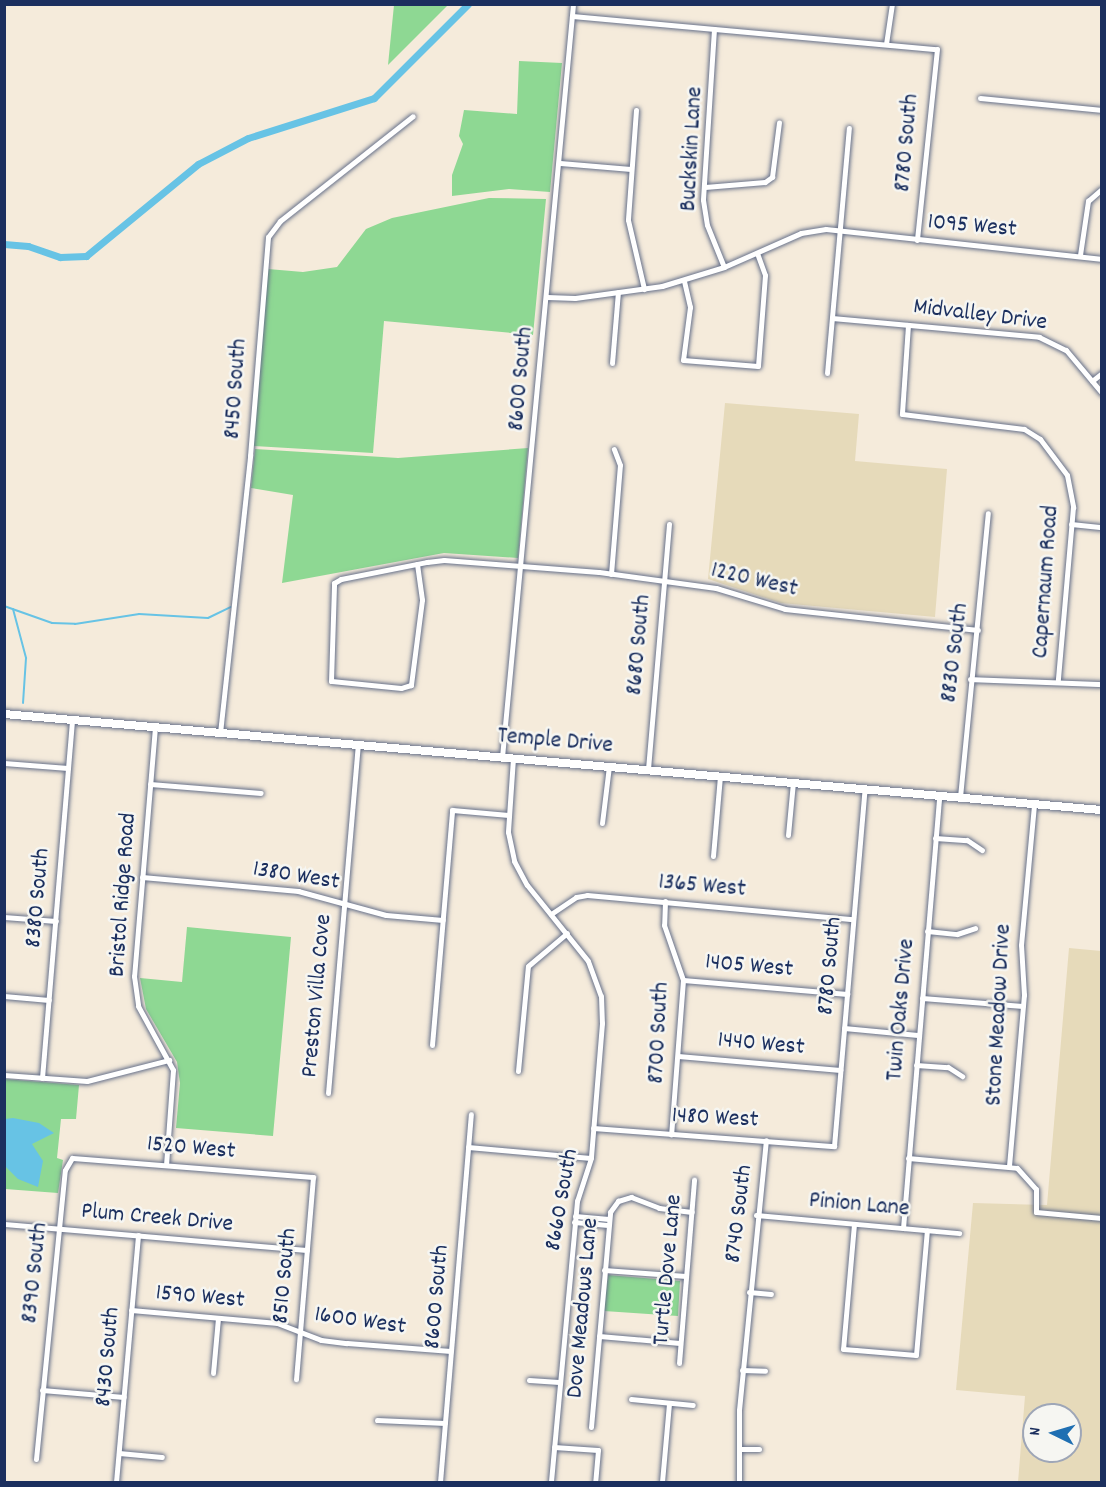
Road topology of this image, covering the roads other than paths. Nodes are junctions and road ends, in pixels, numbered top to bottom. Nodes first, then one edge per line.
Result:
1 (573, 4) edge
2 (892, 4) edge
3 (572, 16) junction
4 (714, 29) junction
5 (886, 44) junction
6 (980, 98) dead end
7 (636, 110) dead end
8 (1101, 110) edge
9 (413, 116) dead end
10 (779, 122) dead end
11 (849, 128) dead end
12 (560, 163) junction
13 (631, 169) junction
14 (705, 187) junction
15 (1098, 190) edge
16 (839, 232) junction
17 (917, 240) junction
18 (757, 253) junction
19 (1080, 255) junction
20 (1101, 259) edge
21 (724, 267) junction
22 (684, 281) junction
23 (644, 289) junction
24 (618, 292) junction
25 (547, 297) junction
26 (832, 318) junction
27 (908, 325) junction
28 (612, 363) dead end
29 (827, 373) dead end
30 (1101, 373) edge
31 (1092, 381) junction
32 (1101, 393) edge
33 (614, 449) dead end
34 (988, 513) dead end
35 (669, 524) dead end
36 (1071, 524) junction
37 (1101, 527) edge
38 (417, 564) junction
39 (522, 565) junction
40 (611, 574) junction
41 (663, 583) junction
42 (978, 630) junction
43 (970, 679) junction
44 (1058, 680) junction
45 (1101, 684) edge
46 (4, 714) edge
47 (72, 720) junction
48 (155, 727) junction
49 (220, 733) junction
50 (358, 744) junction
51 (502, 757) junction
52 (513, 758) junction
53 (4, 763) edge
54 (609, 766) junction
55 (68, 768) junction
56 (648, 769) junction
57 (720, 776) junction
58 (793, 782) junction
59 (150, 784) junction
60 (865, 789) junction
61 (261, 794) dead end
62 (939, 795) junction
63 (960, 797) junction
64 (1034, 804) junction
65 (1101, 810) edge
66 (509, 815) junction
67 (602, 823) dead end
68 (788, 835) dead end
69 (935, 838) junction
70 (982, 850) dead end
71 (713, 856) dead end
72 (142, 877) junction
73 (665, 901) junction
74 (344, 903) junction
75 (551, 914) junction
76 (4, 917) edge
77 (854, 919) junction
78 (443, 920) junction
79 (56, 921) junction
80 (975, 928) dead end
81 (927, 931) junction
82 (567, 933) junction
83 (683, 980) junction
84 (847, 994) junction
85 (4, 996) edge
86 (921, 998) junction
87 (49, 1000) junction
88 (1023, 1006) junction
89 (844, 1028) junction
90 (918, 1035) junction
91 (432, 1045) dead end
92 (678, 1056) junction
93 (169, 1060) junction
94 (916, 1065) junction
95 (840, 1070) junction
96 (519, 1071) dead end
97 (4, 1075) edge
98 (962, 1076) dead end
99 (42, 1078) junction
100 (328, 1093) dead end
101 (471, 1114) dead end
102 (593, 1128) junction
103 (671, 1135) junction
104 (766, 1140) junction
105 (834, 1146) joint
106 (468, 1147) junction
107 (591, 1158) junction
108 (908, 1158) junction
109 (68, 1161) joint
110 (166, 1165) junction
111 (1009, 1166) junction
112 (313, 1177) joint
113 (694, 1180) dead end
114 (692, 1212) junction
115 (756, 1215) junction
116 (1101, 1218) edge
117 (575, 1219) junction
118 (608, 1222) junction
119 (4, 1224) edge
120 (854, 1224) junction
121 (903, 1228) junction
122 (60, 1229) junction
123 (927, 1230) junction
124 (959, 1233) dead end
125 (138, 1236) junction
126 (307, 1250) junction
127 (604, 1270) junction
128 (686, 1276) junction
129 (749, 1292) junction
130 (771, 1294) dead end
131 (131, 1310) junction
132 (218, 1318) junction
133 (300, 1331) junction
134 (599, 1336) junction
135 (680, 1343) junction
136 (451, 1351) junction
137 (679, 1363) dead end
138 (742, 1370) junction
139 (765, 1371) dead end
140 (213, 1373) dead end
141 (296, 1378) dead end
142 (529, 1380) dead end
143 (559, 1382) junction
144 (42, 1390) junction
145 (124, 1397) junction
146 (631, 1399) dead end
147 (669, 1403) junction
148 (693, 1405) dead end
149 (377, 1420) dead end
150 (445, 1423) junction
151 (591, 1427) dead end
152 (554, 1447) junction
153 (741, 1449) junction
154 (759, 1449) dead end
155 (119, 1453) junction
156 (162, 1457) dead end
157 (36, 1459) dead end
158 (116, 1482) edge
159 (440, 1482) edge
160 (552, 1482) edge
161 (596, 1482) edge
162 (662, 1482) edge
163 (739, 1482) edge

1 - 3 street, 8600 South
2 - 5 street
3 - 4 street
3 - 12 street, 8600 South
4 - 5 street
4 - 14 street, Buckskin Lane
5 - 17 street, 8780 South
6 - 8 street
7 - 13 street
9 - 49 street, 8450 South
10 - 14 street
11 - 16 street
12 - 13 street
12 - 25 street, 8600 South
13 - 23 street
14 - 21 street, Buckskin Lane
15 - 19 street
16 - 17 street, 1095 West
16 - 18 street, 1095 West
16 - 26 street
17 - 19 street, 1095 West
18 - 21 street, 1095 West
18 - 22 street
19 - 20 street, 1095 West
21 - 22 street, 1095 West
22 - 23 street, 1095 West
23 - 24 street, 1095 West
24 - 25 street, 1095 West
24 - 28 street
25 - 39 street, 8600 South
26 - 27 street, Midvalley Drive
26 - 29 street
27 - 31 street, Midvalley Drive
27 - 36 street, Capernaum Road
30 - 31 street
31 - 32 street, Midvalley Drive
33 - 40 street
34 - 42 street, 8830 South
35 - 41 street, 8680 South
36 - 37 street
36 - 44 street, Capernaum Road
38 - 38 street, 1220 West
38 - 39 street, 1220 West
39 - 40 street, 1220 West
39 - 51 street, 8600 South
40 - 41 street, 1220 West
41 - 42 street, 1220 West
41 - 56 street, 8680 South
42 - 43 street, 8830 South
43 - 44 street
43 - 63 street, 8830 South
44 - 45 street
46 - 47 street, Temple Drive
47 - 48 street, Temple Drive
47 - 55 street, 8380 South
48 - 49 street, Temple Drive
48 - 59 street, Bristol Ridge Road
49 - 50 street, Temple Drive
50 - 51 street, Temple Drive
50 - 74 street, Preston Villa Cove
51 - 52 street, Temple Drive
52 - 54 street, Temple Drive
52 - 66 street, 8660 South
53 - 55 street
54 - 56 street, Temple Drive
54 - 67 street
55 - 79 street, 8380 South
56 - 57 street, Temple Drive
57 - 58 street, Temple Drive
57 - 71 street
58 - 60 street, Temple Drive
58 - 68 street
59 - 61 street
59 - 72 street, Bristol Ridge Road
60 - 62 street, Temple Drive
60 - 77 street, 8780 South
62 - 63 street, Temple Drive
62 - 69 street, Twin Oaks Drive
63 - 64 street, Temple Drive
64 - 65 street, Temple Drive
64 - 88 street, Stone Meadow Drive
66 - 75 street, 8660 South
66 - 78 street
69 - 70 street
69 - 81 street, Twin Oaks Drive
72 - 74 street, 1380 West
72 - 93 street, Bristol Ridge Road
73 - 75 street, 1365 West
73 - 77 street, 1365 West
73 - 83 street, 8700 South
74 - 78 street, 1380 West
74 - 100 street, Preston Villa Cove
75 - 82 street, 8660 South
76 - 79 street
77 - 84 street, 8780 South
78 - 91 street
79 - 87 street, 8380 South
80 - 81 street
81 - 86 street, Twin Oaks Drive
82 - 96 street
82 - 102 street, 8660 South
83 - 84 street, 1405 West
83 - 92 street, 8700 South
84 - 89 street, 8780 South
85 - 87 street
86 - 88 street
86 - 90 street, Twin Oaks Drive
87 - 99 street, 8380 South
88 - 111 street, Stone Meadow Drive
89 - 90 street
89 - 95 street, 8780 South
90 - 94 street, Twin Oaks Drive
92 - 95 street, 1440 West
92 - 103 street, 8700 South
93 - 99 street
93 - 110 street, Bristol Ridge Road
94 - 98 street
94 - 108 street, Twin Oaks Drive
95 - 105 street, 8780 South
97 - 99 street
101 - 106 street, 8600 South
102 - 103 street, 1480 West
102 - 107 street, 8660 South
103 - 104 street, 1480 West
104 - 105 street, 1480 West
104 - 115 street, 8740 South
106 - 107 street
106 - 136 street, 8600 South
107 - 117 street, 8660 South
108 - 111 street
108 - 121 street, Twin Oaks Drive
109 - 110 street, 1520 West
109 - 122 street, 8390 South
110 - 112 street, 1520 West
111 - 116 street
112 - 126 street, 8510 South
113 - 114 street, Turtle Dove Lane
114 - 118 street, Dove Meadows Lane
114 - 128 street, Turtle Dove Lane
115 - 120 street, Pinion Lane
115 - 129 street, 8740 South
117 - 118 street
117 - 143 street, 8660 South
118 - 127 street, Dove Meadows Lane
119 - 122 street, Plum Creek Drive
120 - 121 street, Pinion Lane
120 - 123 street
121 - 123 street, Pinion Lane
122 - 125 street, Plum Creek Drive
122 - 144 street, 8390 South
123 - 124 street, Pinion Lane
125 - 126 street, Plum Creek Drive
125 - 131 street, 8430 South
126 - 133 street, 8510 South
127 - 128 street
127 - 134 street, Dove Meadows Lane
128 - 135 street, Turtle Dove Lane
129 - 130 street, 8740 South
129 - 138 street, 8740 South
131 - 132 street, 1590 West
131 - 145 street, 8430 South
132 - 133 street, 1590 West
132 - 140 street
133 - 136 street, 1600 West
133 - 141 street, 8510 South
134 - 135 street
134 - 151 street, Dove Meadows Lane
135 - 137 street, Turtle Dove Lane
136 - 150 street, 8600 South
138 - 139 street
138 - 153 street, 8740 South
142 - 143 street
143 - 152 street, 8660 South
144 - 145 street
144 - 157 street, 8390 South
145 - 155 street, 8430 South
146 - 147 street
147 - 148 street
147 - 162 street
149 - 150 street
150 - 159 street, 8600 South
152 - 160 street, 8660 South
152 - 161 street
153 - 154 street
153 - 163 street, 8740 South
155 - 156 street
155 - 158 street, 8430 South

